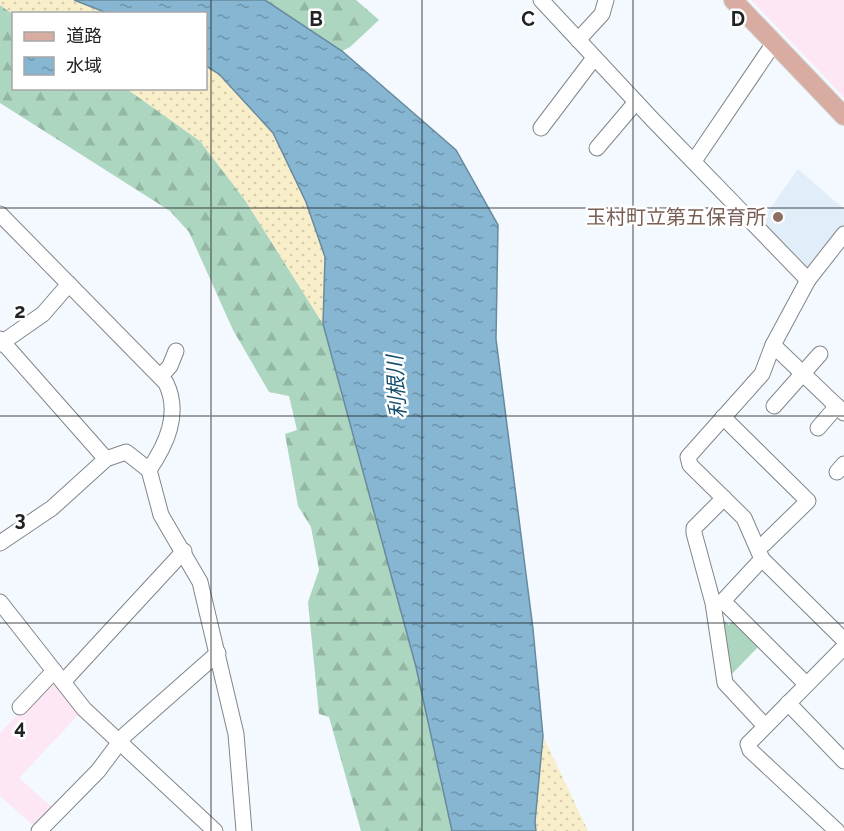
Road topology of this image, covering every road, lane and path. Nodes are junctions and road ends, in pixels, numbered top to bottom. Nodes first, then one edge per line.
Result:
1 (541, 0) edge
2 (606, 0) edge
3 (733, 0) edge
4 (578, 40) junction
5 (774, 43) junction
6 (594, 58) junction
7 (636, 102) junction
8 (844, 116) edge
9 (541, 128) dead end
10 (597, 148) dead end
11 (694, 161) junction
12 (0, 214) edge
13 (844, 234) edge
14 (808, 280) junction
15 (69, 284) junction
16 (1, 342) edge
17 (773, 345) junction
18 (176, 351) dead end
19 (820, 354) dead end
20 (804, 374) junction
21 (160, 376) junction
22 (774, 406) dead end
23 (840, 410) edge
24 (723, 417) junction
25 (818, 428) dead end
26 (106, 459) junction
27 (148, 470) junction
28 (724, 498) junction
29 (0, 543) edge
30 (184, 551) junction
31 (760, 553) junction
32 (718, 602) junction
33 (0, 603) edge
34 (844, 640) edge
35 (844, 647) edge
36 (218, 653) junction
37 (58, 676) junction
38 (806, 684) junction
39 (788, 703) junction
40 (20, 707) dead end
41 (765, 726) junction
42 (119, 742) junction
43 (844, 761) edge
44 (243, 829) edge
45 (39, 831) edge
46 (837, 831) edge

1 - 4 street
2 - 4 street
3 - 5 main road
4 - 6 street
5 - 8 main road
5 - 11 street
6 - 7 street
6 - 9 street
7 - 10 street
7 - 11 street
11 - 14 street
12 - 15 street
13 - 14 street
14 - 17 street
15 - 16 street
15 - 21 street
16 - 26 street
17 - 20 street
17 - 24 street
18 - 21 street
19 - 20 street
20 - 22 street
20 - 23 street
21 - 27 street
23 - 25 street
24 - 28 street
24 - 31 street
26 - 27 street
26 - 29 street
27 - 30 street
28 - 31 street
28 - 32 street
30 - 36 street
30 - 37 street
31 - 32 street
31 - 34 street
32 - 38 street
32 - 41 street
33 - 37 street
35 - 38 street
36 - 42 street
36 - 44 street
37 - 40 street
37 - 42 street
38 - 39 street
39 - 41 street
39 - 43 street
41 - 46 street
42 - 44 street
42 - 45 street

